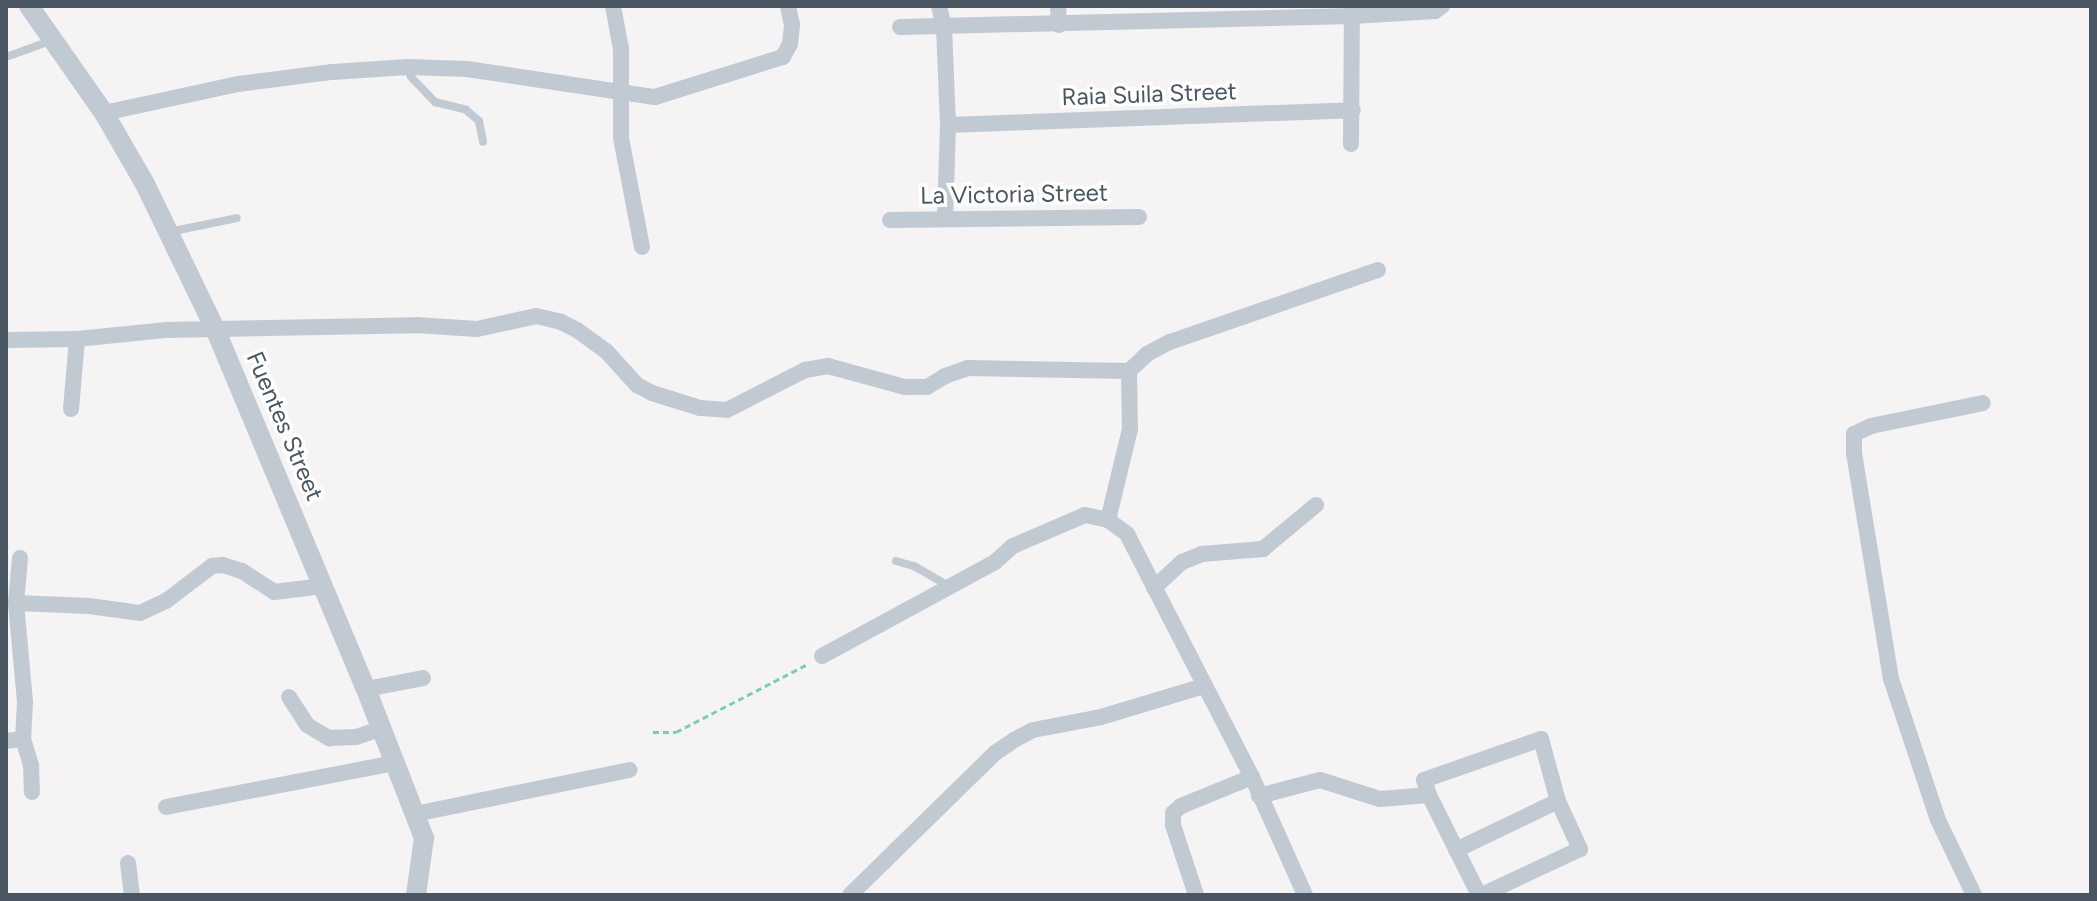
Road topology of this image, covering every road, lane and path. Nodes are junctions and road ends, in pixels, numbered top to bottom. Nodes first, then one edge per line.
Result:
1 (29, 6) edge
2 (613, 6) edge
3 (788, 6) edge
4 (939, 6) edge
5 (1058, 6) edge
6 (1442, 6) edge
7 (1352, 11) edge
8 (1246, 12) edge
9 (1147, 14) edge
10 (1059, 25) junction
11 (900, 27) dead end
12 (944, 28) junction
13 (53, 40) junction
14 (6, 57) edge
15 (408, 67) junction
16 (620, 90) junction
17 (1353, 110) junction
18 (104, 113) junction
19 (948, 125) junction
20 (483, 142) dead end
21 (1351, 144) dead end
22 (1139, 217) dead end
23 (237, 218) dead end
24 (945, 219) junction
25 (890, 220) dead end
26 (169, 232) junction
27 (642, 247) dead end
28 (1378, 270) dead end
29 (216, 331) junction
30 (77, 339) junction
31 (6, 340) edge
32 (1129, 371) junction
33 (1983, 403) dead end
34 (71, 409) dead end
35 (1316, 505) dead end
36 (1108, 520) junction
37 (20, 558) dead end
38 (896, 561) dead end
39 (947, 585) junction
40 (323, 586) junction
41 (1154, 588) junction
42 (16, 603) junction
43 (822, 656) joint
44 (423, 678) dead end
45 (1204, 686) junction
46 (366, 689) junction
47 (289, 697) dead end
48 (381, 729) junction
49 (653, 732) dead end
50 (15, 740) edge
51 (395, 763) junction
52 (630, 770) dead end
53 (1252, 777) junction
54 (32, 792) dead end
55 (1429, 795) junction
56 (1259, 796) junction
57 (1558, 801) junction
58 (166, 807) dead end
59 (415, 814) junction
60 (1456, 850) junction
61 (128, 863) dead end
62 (132, 895) edge
63 (416, 895) edge
64 (850, 895) edge
65 (1196, 895) edge
66 (1305, 895) edge
67 (1481, 895) edge
68 (1974, 895) edge

1 - 13 street, Fuentes Street
2 - 16 street
3 - 16 street
4 - 12 street
5 - 10 street
6 - 7 street
7 - 8 street
7 - 17 street
8 - 9 street
9 - 10 street
10 - 12 street
11 - 12 street
12 - 19 street
13 - 14 lane
13 - 18 street, Fuentes Street
15 - 16 street
15 - 18 street
15 - 20 lane
16 - 27 street
17 - 19 street, Raia Suila Street
17 - 21 street
18 - 26 street, Fuentes Street
19 - 24 street
22 - 24 street, La Victoria Street
23 - 26 lane
24 - 25 street, La Victoria Street
26 - 29 street, Fuentes Street
28 - 32 street
29 - 30 street
29 - 32 street
29 - 40 street, Fuentes Street
30 - 31 street
30 - 34 street
32 - 36 street
33 - 68 street
35 - 41 street
36 - 39 street
36 - 41 street
37 - 42 street
38 - 39 lane
39 - 43 street
40 - 42 street
40 - 46 street, Fuentes Street
41 - 45 street
42 - 50 street
43 - 49 path
44 - 46 street
45 - 53 street
45 - 64 street
46 - 48 street, Fuentes Street
47 - 48 street
48 - 51 street, Fuentes Street
50 - 54 street
51 - 58 street
51 - 59 street, Fuentes Street
52 - 59 street
53 - 56 street
53 - 65 street
55 - 56 street
55 - 57 street
55 - 60 street
56 - 66 street
57 - 60 street
57 - 67 street
59 - 63 street, Fuentes Street
60 - 67 street
61 - 62 street

